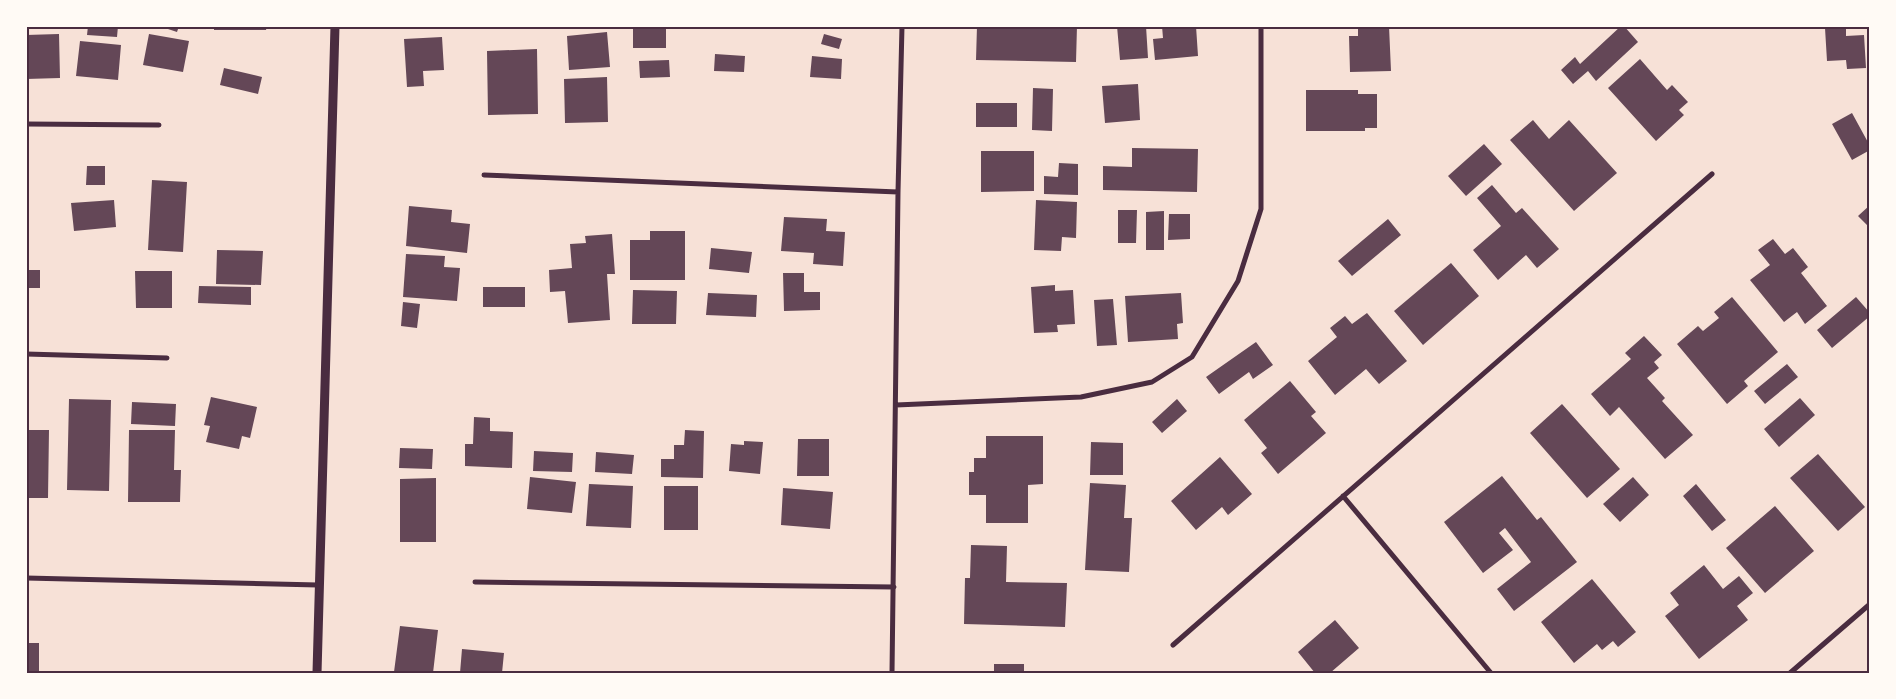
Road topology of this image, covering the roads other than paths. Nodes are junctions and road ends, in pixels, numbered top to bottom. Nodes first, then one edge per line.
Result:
1 (335, 26) edge
2 (902, 26) edge
3 (1261, 26) edge
4 (26, 124) edge
5 (159, 125) dead end
6 (1712, 174) dead end
7 (484, 175) dead end
8 (898, 192) junction
9 (26, 354) edge
10 (167, 358) dead end
11 (896, 405) junction
12 (1343, 496) junction
13 (26, 578) edge
14 (475, 582) dead end
15 (318, 585) junction
16 (894, 587) junction
17 (1870, 604) edge
18 (1172, 645) dead end
19 (316, 673) edge
20 (892, 673) edge
21 (1491, 673) edge
22 (1790, 673) edge

1 - 15 street
2 - 8 street
3 - 11 street
4 - 5 street
6 - 12 street
7 - 8 street
8 - 11 street
9 - 10 street
11 - 16 street
12 - 18 street
12 - 21 street
13 - 15 street
14 - 16 street
15 - 19 street
16 - 20 street
17 - 22 street

